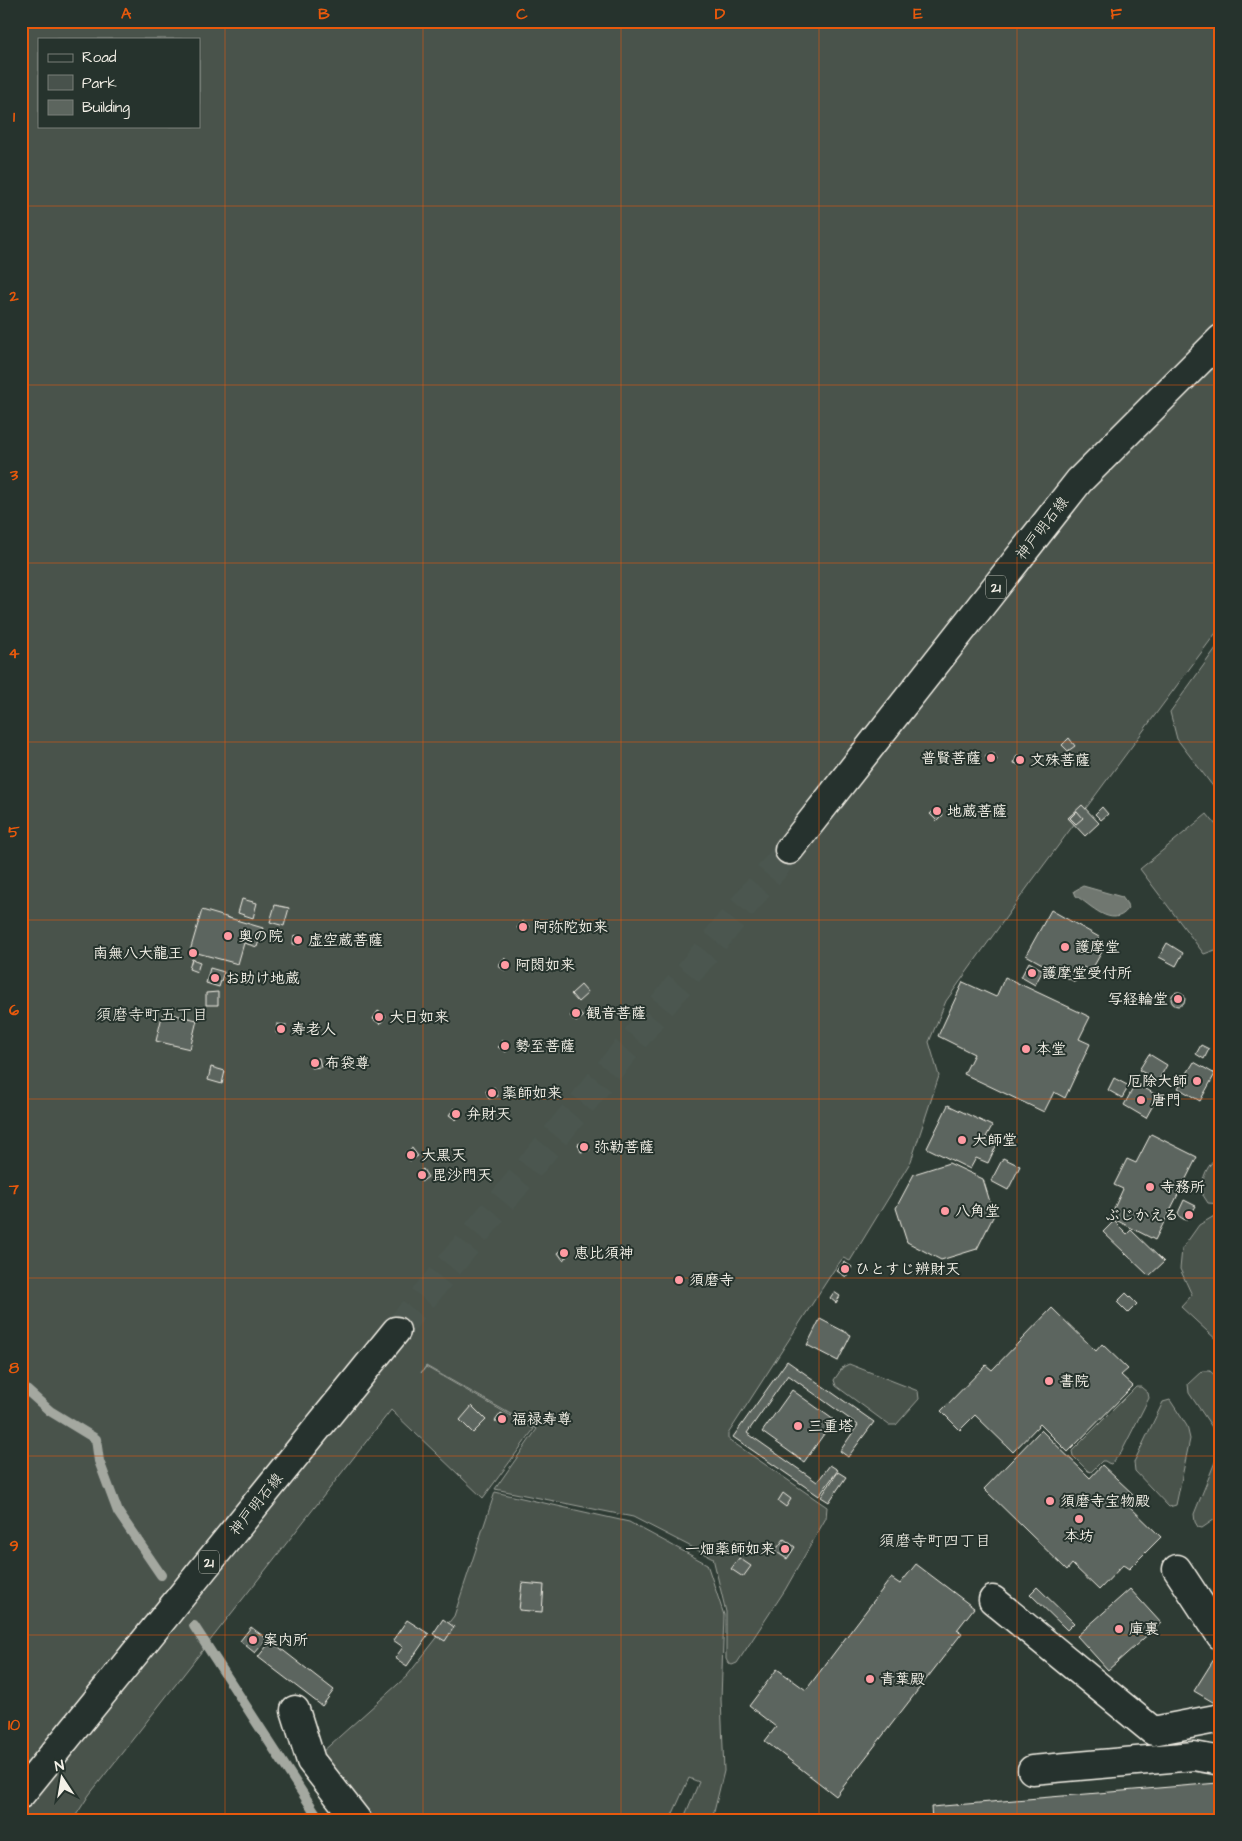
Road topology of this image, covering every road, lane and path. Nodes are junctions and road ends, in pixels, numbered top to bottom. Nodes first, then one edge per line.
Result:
1 (1221, 339) edge
2 (789, 850) tunnel mouth
3 (396, 1331) tunnel mouth
4 (1176, 1569) dead end
5 (993, 1600) dead end
6 (1221, 1636) edge
7 (295, 1710) dead end
8 (1221, 1718) edge
9 (1221, 1761) edge
10 (1032, 1770) dead end
11 (21, 1794) edge
12 (357, 1820) edge

1 - 2 main road, 神戸明石線 / 21
3 - 11 main road, 神戸明石線 / 21
4 - 6 main road
5 - 8 main road
7 - 12 main road
9 - 10 main road

